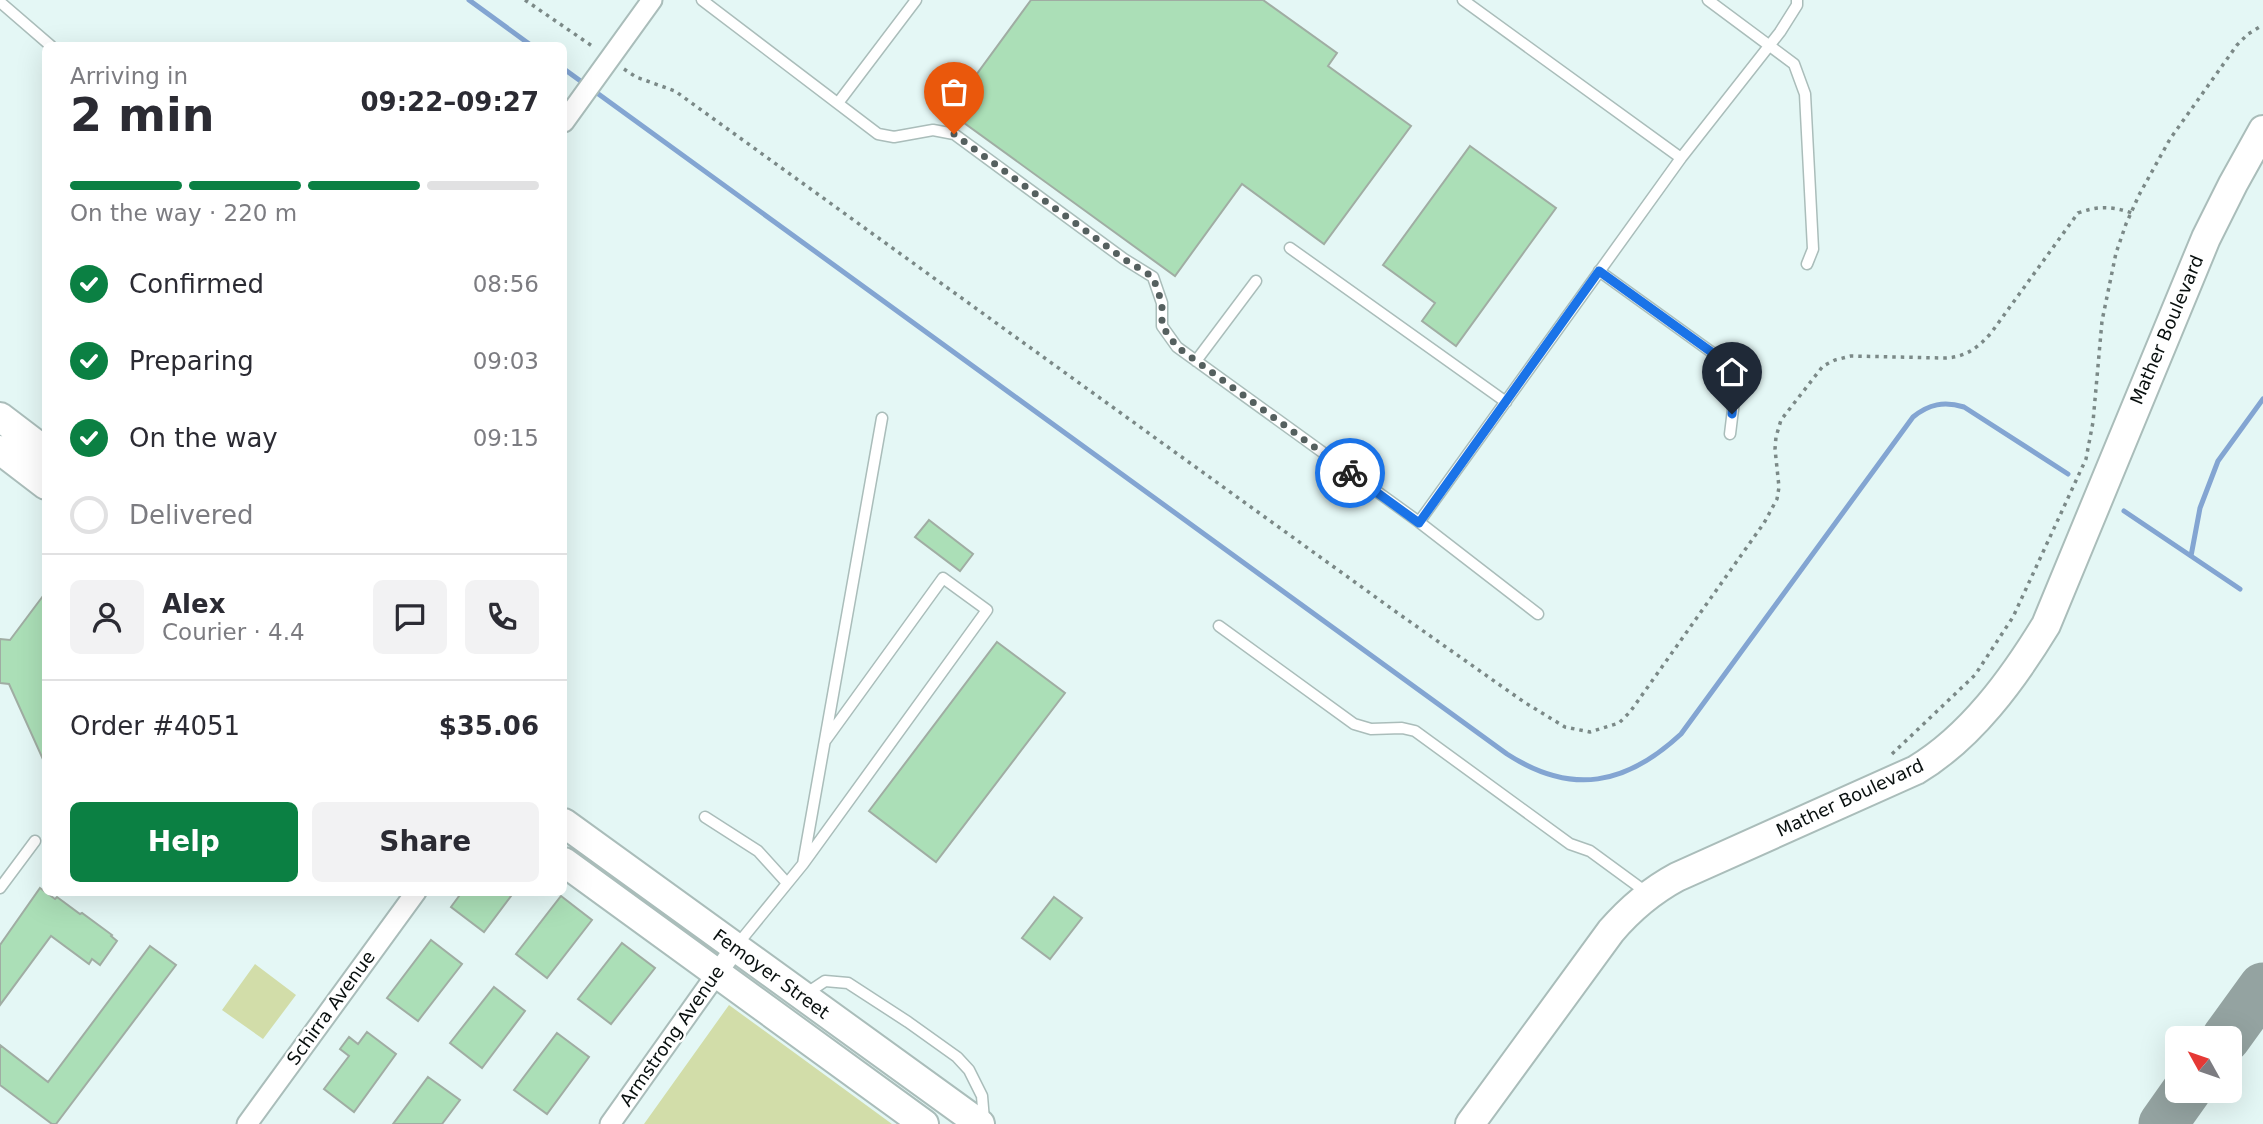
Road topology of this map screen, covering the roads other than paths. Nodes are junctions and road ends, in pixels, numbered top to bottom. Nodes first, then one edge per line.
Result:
1 (652, 0) edge
2 (702, 0) edge
3 (916, 0) edge
4 (1463, 0) edge
5 (1708, 0) edge
6 (1797, 0) edge
7 (0, 2) edge
8 (46, 42) edge
9 (1770, 45) junction
10 (838, 103) junction
11 (568, 116) edge
12 (2263, 131) edge
13 (1681, 158) junction
14 (1290, 248) dead end
15 (1807, 264) dead end
16 (1599, 271) junction
17 (1256, 281) dead end
18 (1196, 361) junction
19 (1506, 402) junction
20 (0, 417) edge
21 (882, 418) dead end
22 (1730, 435) dead end
23 (42, 449) edge
24 (0, 450) edge
25 (42, 482) edge
26 (1419, 523) junction
27 (1538, 614) dead end
28 (1219, 626) dead end
29 (825, 741) junction
30 (705, 817) dead end
31 (567, 825) edge
32 (35, 841) dead end
33 (567, 864) edge
34 (803, 864) junction
35 (787, 883) junction
36 (0, 888) edge
37 (1650, 894) junction
38 (413, 896) edge
39 (735, 948) junction
40 (716, 971) junction
41 (803, 996) junction
42 (872, 1086) junction
43 (247, 1124) edge
44 (610, 1124) edge
45 (925, 1124) edge
46 (950, 1124) edge
47 (982, 1124) edge
48 (1470, 1124) edge

1 - 11 street
2 - 10 lane
3 - 10 lane
4 - 13 lane
5 - 9 lane
6 - 9 lane
7 - 8 lane
9 - 13 lane
9 - 15 lane
10 - 18 lane
12 - 37 street, Mather Boulevard
13 - 16 lane
14 - 19 lane
16 - 19 lane
16 - 22 lane
17 - 18 lane
18 - 26 lane
19 - 26 lane
20 - 23 street
21 - 29 lane
24 - 25 street
26 - 27 lane
28 - 37 lane
29 - 34 lane
29 - 34 lane
30 - 35 lane
31 - 39 street, Femoyer Street
32 - 36 lane
33 - 40 street, Femoyer Street
34 - 35 lane
35 - 39 lane
37 - 48 street, Mather Boulevard
38 - 43 street, Schirra Avenue
39 - 40 street, Armstrong Avenue
39 - 41 street, Femoyer Street
40 - 42 street, Femoyer Street
40 - 44 street, Armstrong Avenue
41 - 47 street, Femoyer Street
41 - 47 lane
42 - 45 street, Femoyer Street
42 - 46 street

